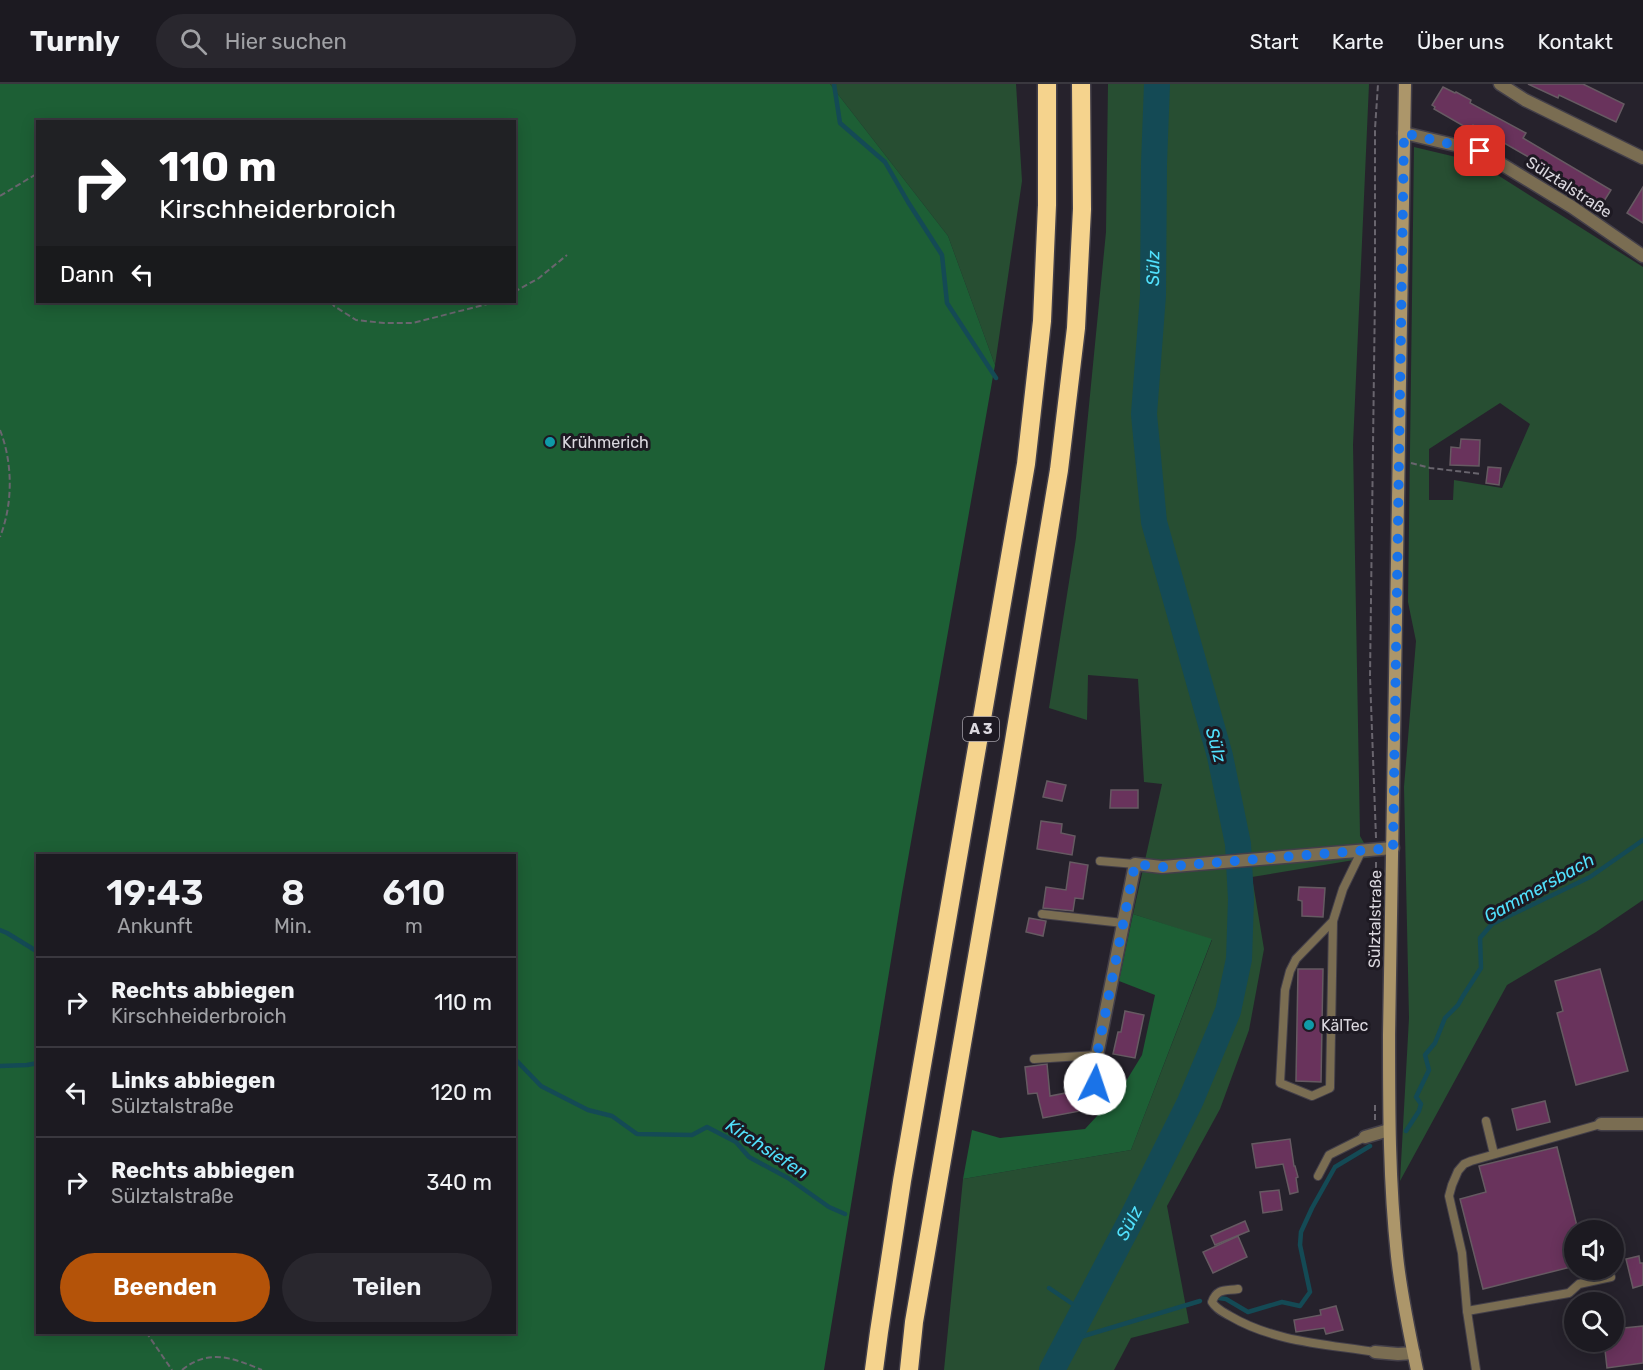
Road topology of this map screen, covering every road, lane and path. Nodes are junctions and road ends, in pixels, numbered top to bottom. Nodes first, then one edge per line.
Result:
1 (1047, 84) edge
2 (1081, 84) edge
3 (1378, 84) edge
4 (1405, 84) edge
5 (1500, 84) edge
6 (1404, 133) junction
7 (1643, 158) edge
8 (36, 174) edge
9 (0, 196) edge
10 (567, 255) dead end
11 (1643, 256) edge
12 (516, 291) edge
13 (332, 303) edge
14 (491, 303) edge
15 (0, 430) edge
16 (1398, 460) junction
17 (1482, 474) dead end
18 (0, 537) edge
19 (1393, 848) junction
20 (1377, 849) junction
21 (1362, 850) junction
22 (1100, 861) dead end
23 (1135, 864) junction
24 (1042, 914) dead end
25 (1333, 921) junction
26 (1123, 923) junction
27 (1376, 968) dead end
28 (1097, 1055) junction
29 (1034, 1059) dead end
30 (1095, 1084) dead end
31 (1375, 1098) dead end
32 (1486, 1121) dead end
33 (1601, 1124) joint
34 (1643, 1124) edge
35 (1389, 1130) junction
36 (1370, 1135) junction
37 (1494, 1154) junction
38 (1318, 1176) dead end
39 (1597, 1280) edge
40 (1238, 1289) dead end
41 (1467, 1311) junction
42 (147, 1334) edge
43 (1375, 1352) joint
44 (1413, 1353) junction
45 (172, 1370) edge
46 (182, 1370) edge
47 (262, 1370) edge
48 (874, 1370) edge
49 (909, 1370) edge
50 (1417, 1370) edge
51 (1476, 1370) edge

1 - 48 highway, A 3
2 - 49 highway, A 3
3 - 20 path
4 - 6 main road, Sülztalstraße
5 - 7 street
6 - 11 street, Sülztalstraße
6 - 16 main road, Sülztalstraße
8 - 9 path
10 - 12 path
13 - 14 path
15 - 18 path
16 - 17 path
16 - 19 main road, Sülztalstraße
19 - 20 street
19 - 35 main road, Sülztalstraße
20 - 21 street
20 - 27 path
21 - 23 street
21 - 25 lane
22 - 23 lane
23 - 26 street
24 - 26 lane
25 - 25 lane
26 - 28 street
28 - 29 lane
28 - 30 lane
31 - 36 path
32 - 37 lane
33 - 34 street
33 - 37 lane
35 - 36 street
35 - 44 main road, Sülztalstraße
36 - 38 lane
37 - 41 lane
39 - 41 lane
40 - 43 lane
41 - 51 lane
42 - 45 path
43 - 44 street
44 - 50 main road, Sülztalstraße
46 - 47 path

